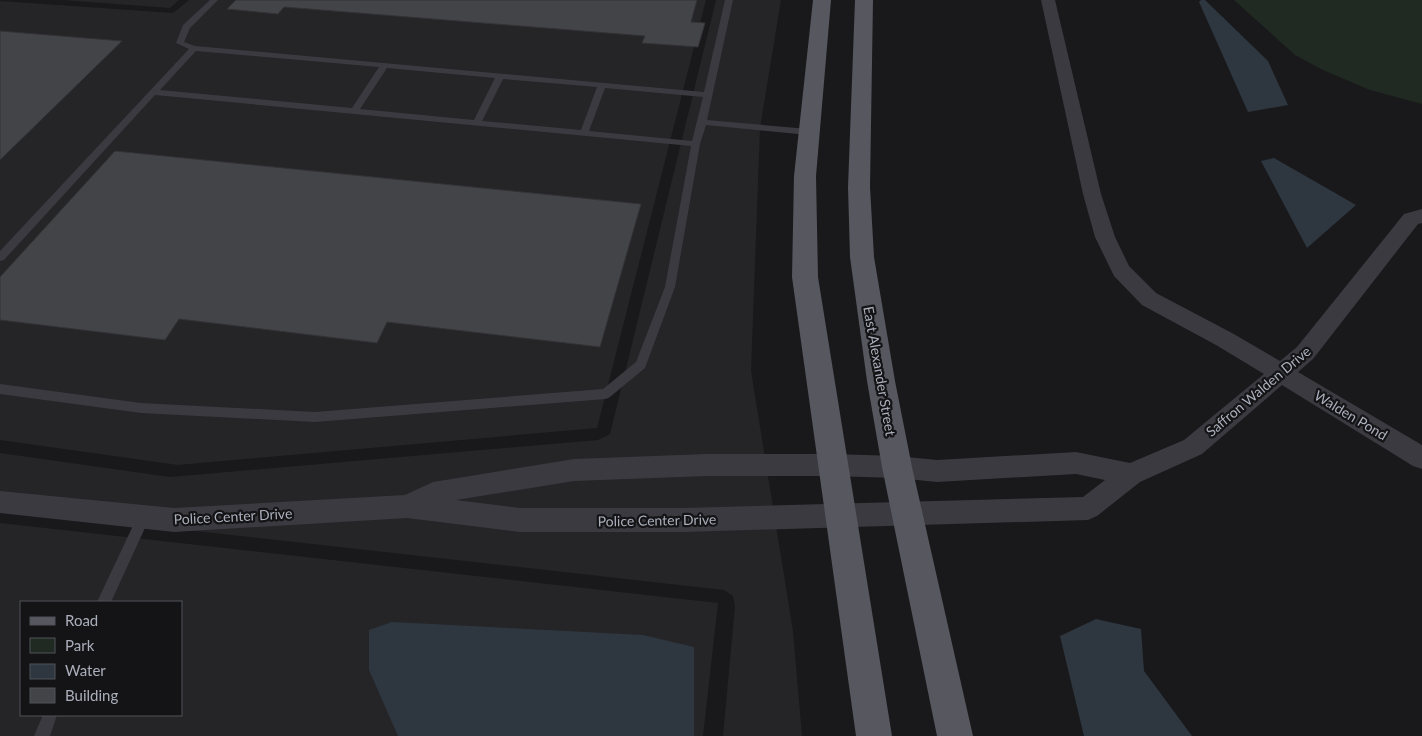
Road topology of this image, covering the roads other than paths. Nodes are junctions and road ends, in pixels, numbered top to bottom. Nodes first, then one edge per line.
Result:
1 (214, 0) edge
2 (729, 0) edge
3 (822, 0) edge
4 (864, 0) edge
5 (1048, 0) edge
6 (194, 48) junction
7 (385, 65) junction
8 (500, 76) junction
9 (602, 85) junction
10 (153, 92) junction
11 (708, 95) junction
12 (354, 112) junction
13 (702, 122) junction
14 (476, 123) junction
15 (808, 132) junction
16 (584, 133) junction
17 (696, 144) junction
18 (1422, 216) edge
19 (0, 257) edge
20 (1280, 373) junction
21 (0, 388) edge
22 (1422, 458) edge
23 (832, 465) junction
24 (897, 467) junction
25 (1131, 474) junction
26 (0, 502) edge
27 (406, 506) junction
28 (908, 513) junction
29 (842, 514) junction
30 (144, 516) junction
31 (104, 601) edge
32 (50, 716) edge
33 (42, 736) edge
34 (874, 736) edge
35 (955, 736) edge

1 - 6 lane
2 - 11 lane
3 - 15 main road
4 - 24 main road, East Alexander Street
5 - 20 street, Walden Pond
6 - 7 lane
6 - 10 lane
7 - 8 lane
7 - 12 lane
8 - 9 lane
8 - 14 lane
9 - 11 lane
9 - 16 lane
10 - 12 lane
10 - 19 lane
11 - 13 lane
12 - 14 lane
13 - 15 lane
13 - 17 lane
14 - 16 lane
15 - 23 main road
16 - 17 lane
17 - 21 lane
18 - 20 street, Saffron Walden Drive
20 - 22 street, Walden Pond
20 - 25 street, Saffron Walden Drive
23 - 24 street, Police Center Drive
23 - 27 street, Police Center Drive
23 - 29 main road
24 - 25 street
24 - 28 main road, East Alexander Street
25 - 28 street, Saffron Walden Drive
26 - 30 street, Police Center Drive
27 - 29 street, Police Center Drive
27 - 30 street, Police Center Drive
28 - 29 street, Police Center Drive
28 - 35 main road, East Alexander Street
29 - 34 main road
30 - 31 lane
32 - 33 lane

